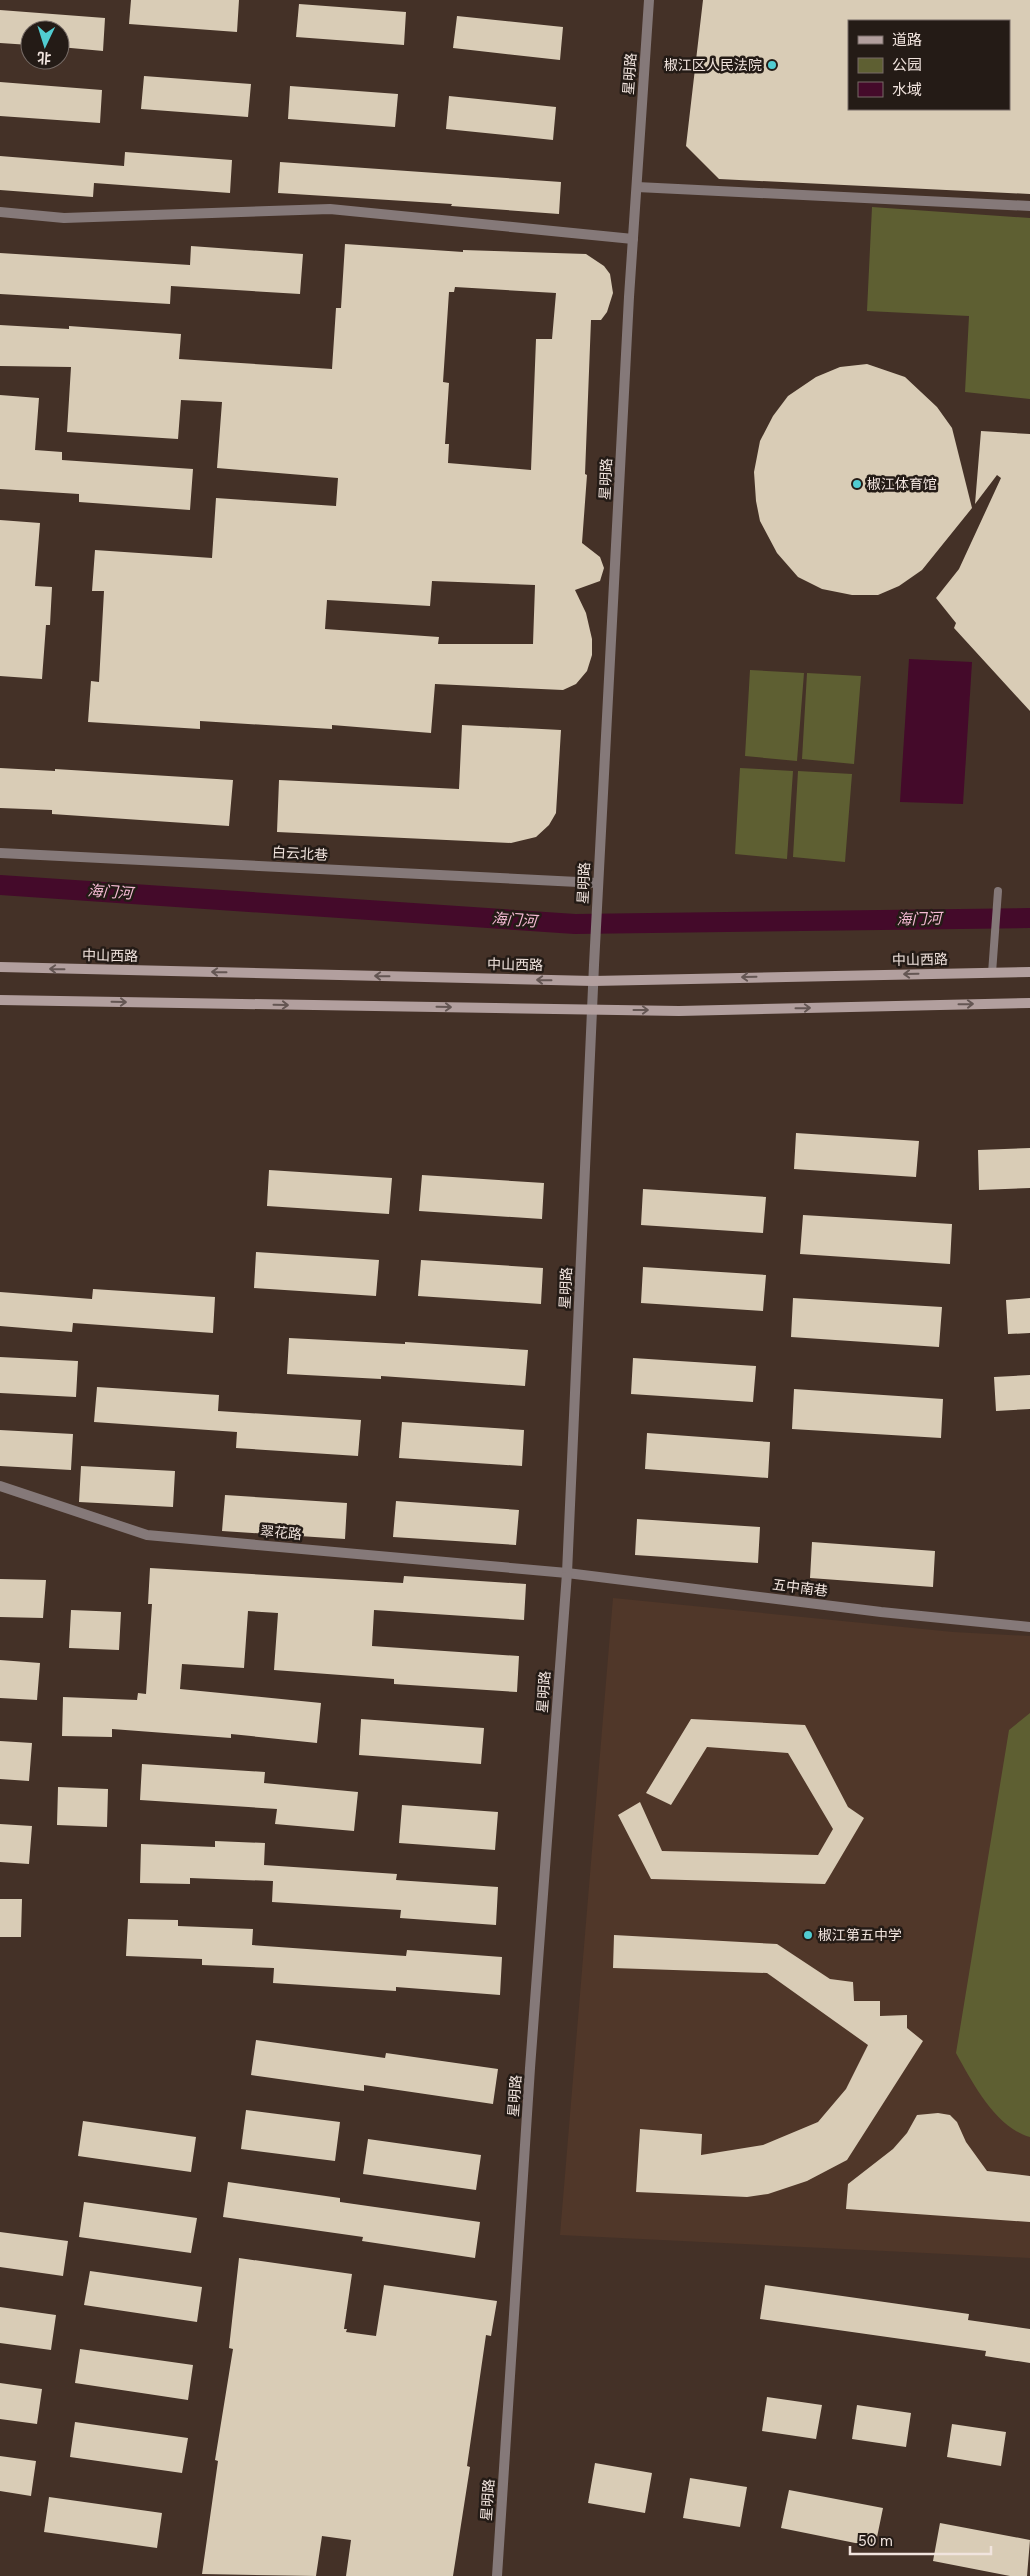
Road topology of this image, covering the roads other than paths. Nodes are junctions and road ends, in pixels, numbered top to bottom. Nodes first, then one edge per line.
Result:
1 (649, 0) edge
2 (637, 187) junction
3 (1030, 206) edge
4 (0, 212) edge
5 (633, 239) junction
6 (0, 852) edge
7 (598, 883) junction
8 (998, 891) dead end
9 (0, 968) edge
10 (1030, 972) edge
11 (992, 973) junction
12 (593, 981) junction
13 (0, 1000) edge
14 (1030, 1003) edge
15 (592, 1010) junction
16 (0, 1486) edge
17 (567, 1573) junction
18 (1030, 1627) edge
19 (497, 2576) edge

1 - 2 street, 星明路
2 - 3 street
2 - 5 street, 星明路
4 - 5 street
5 - 7 street, 星明路
6 - 7 street, 白云北巷
7 - 12 street, 星明路
8 - 11 lane
12 -> 9 main road, 中山西路
10 - 11 main road, 中山西路
11 -> 12 main road, 中山西路
12 - 15 street, 星明路
13 -> 15 main road
15 -> 14 main road
15 - 17 street, 星明路
16 - 17 street, 翠花路
17 - 18 street, 五中南巷
17 - 19 street, 星明路

